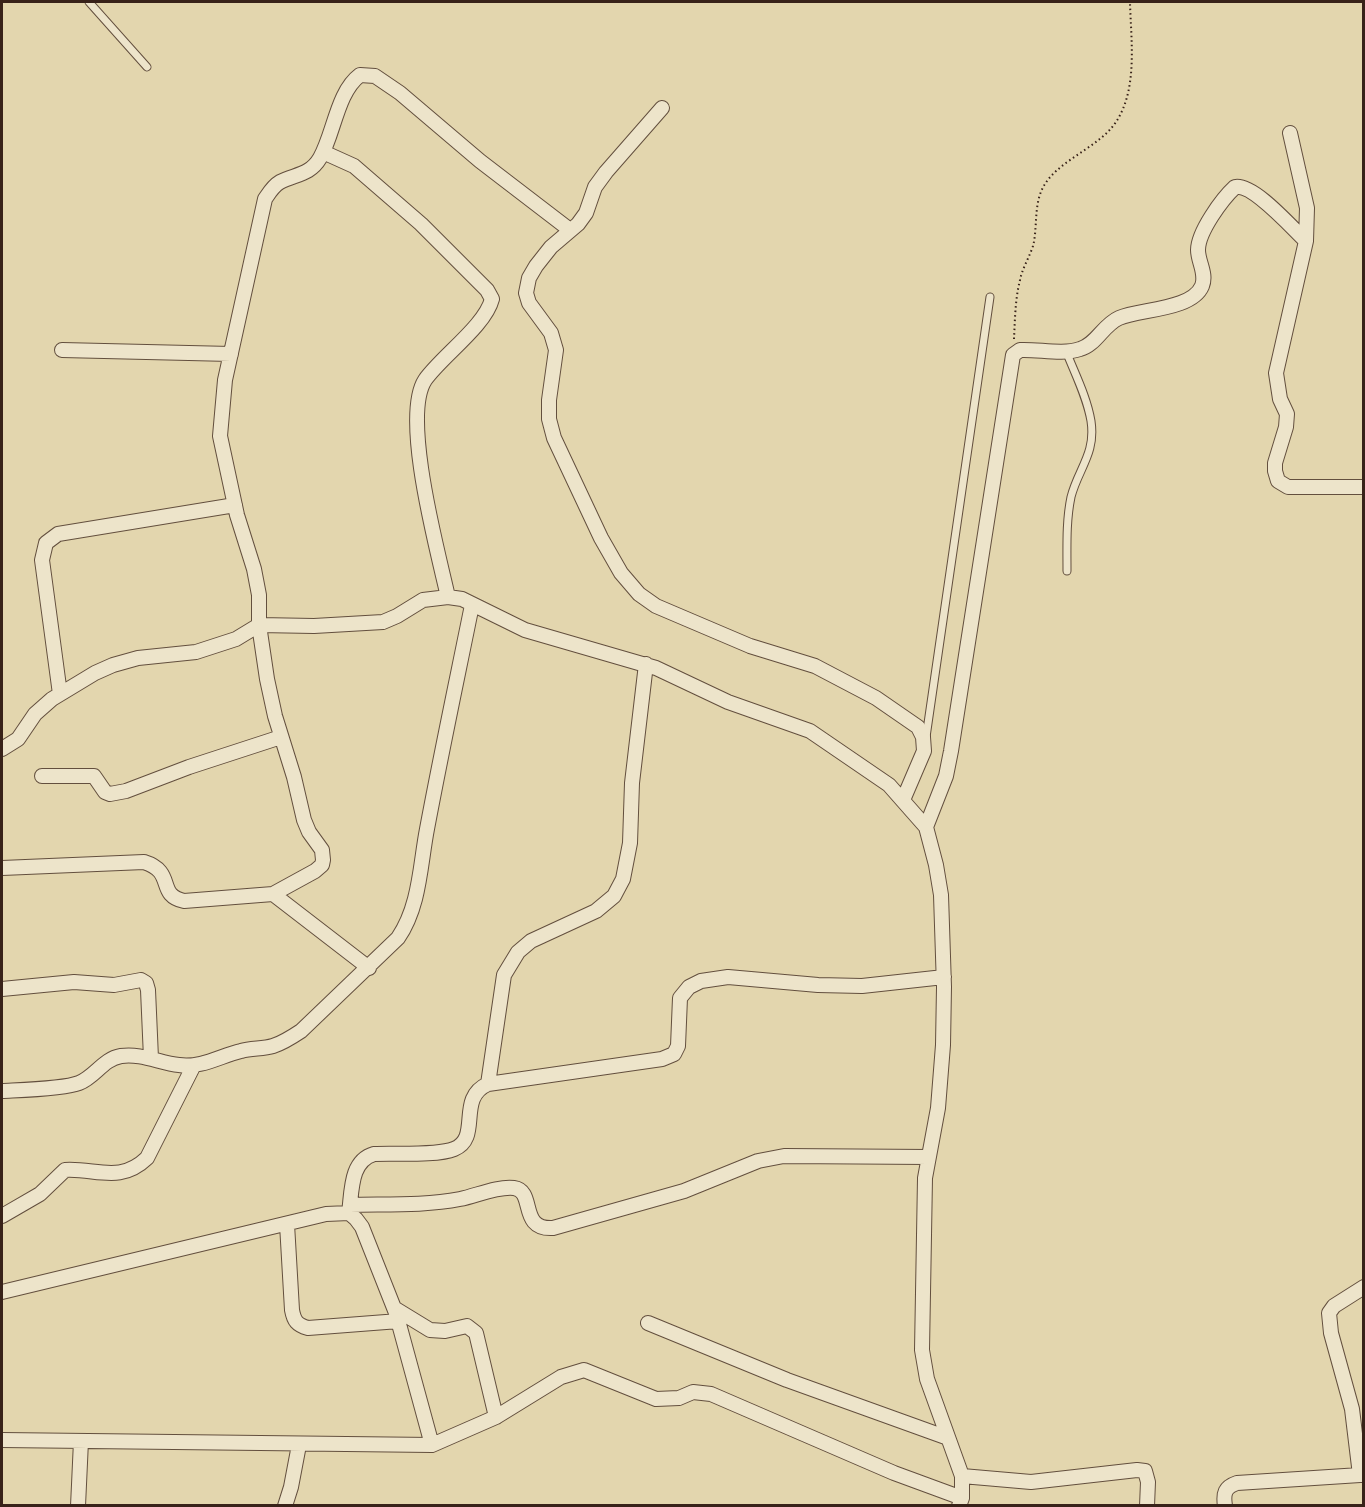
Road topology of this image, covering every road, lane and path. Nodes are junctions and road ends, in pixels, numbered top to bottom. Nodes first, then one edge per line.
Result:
1 (89, 2) edge
2 (1130, 2) edge
3 (147, 67) dead end
4 (662, 108) dead end
5 (1290, 133) dead end
6 (323, 152) junction
7 (570, 230) junction
8 (1306, 241) junction
9 (990, 297) dead end
10 (62, 350) dead end
11 (1066, 351) junction
12 (231, 354) junction
13 (1013, 355) junction
14 (1364, 487) edge
15 (235, 505) junction
16 (1067, 571) dead end
17 (448, 597) junction
18 (472, 605) junction
19 (259, 625) junction
20 (646, 664) junction
21 (60, 694) junction
22 (280, 736) junction
23 (2, 749) edge
24 (924, 751) junction
25 (42, 776) dead end
26 (903, 800) junction
27 (926, 827) junction
28 (2, 868) edge
29 (273, 894) junction
30 (369, 968) junction
31 (944, 977) junction
32 (2, 989) edge
33 (151, 1058) junction
34 (194, 1065) junction
35 (488, 1084) junction
36 (2, 1091) edge
37 (929, 1157) junction
38 (349, 1209) junction
39 (2, 1216) edge
40 (287, 1224) junction
41 (1364, 1287) edge
42 (2, 1292) edge
43 (394, 1308) junction
44 (399, 1322) junction
45 (648, 1323) dead end
46 (496, 1417) junction
47 (948, 1438) junction
48 (2, 1440) edge
49 (81, 1441) junction
50 (299, 1445) junction
51 (432, 1445) junction
52 (1362, 1475) edge
53 (962, 1476) junction
54 (961, 1502) edge
55 (78, 1506) edge
56 (285, 1506) edge
57 (1147, 1506) edge
58 (1225, 1506) edge

1 - 3 lane
2 - 13 path
4 - 7 street
5 - 8 street
6 - 7 street
6 - 12 street
6 - 17 street
7 - 24 street
8 - 11 street
8 - 14 street
9 - 24 lane
10 - 12 street
11 - 13 street
11 - 16 lane
12 - 15 street
13 - 27 street
15 - 19 street
15 - 21 street
17 - 18 street
17 - 19 street
18 - 20 street
18 - 30 street
19 - 21 street
19 - 22 street
20 - 26 street
20 - 35 street
21 - 23 street
22 - 25 street
22 - 29 street
24 - 26 street
26 - 27 street
27 - 31 street
28 - 29 street
29 - 30 street
30 - 34 street
31 - 35 street
31 - 37 street
32 - 33 street
33 - 34 street
33 - 36 street
34 - 39 street
35 - 38 street
37 - 38 street
37 - 47 street
38 - 40 street
38 - 43 street
40 - 42 street
40 - 44 street
41 - 52 street
43 - 44 street
43 - 46 street
44 - 51 street
45 - 47 street
46 - 51 street
46 - 54 street
47 - 53 street
48 - 49 street
49 - 50 street
49 - 55 street
50 - 51 street
50 - 56 street
52 - 58 street
53 - 54 street
53 - 57 street

